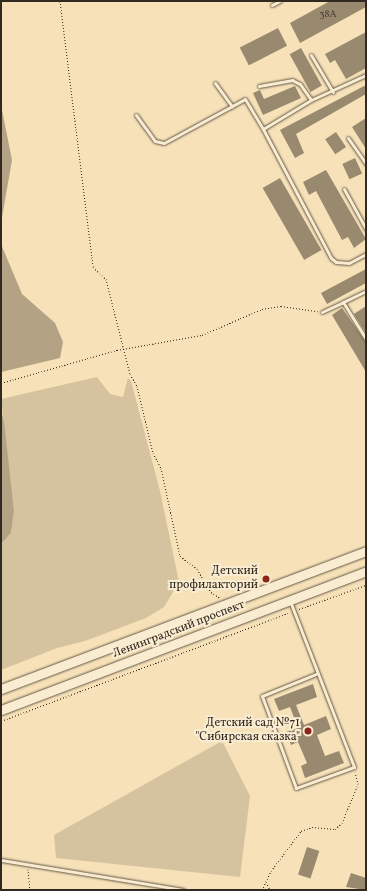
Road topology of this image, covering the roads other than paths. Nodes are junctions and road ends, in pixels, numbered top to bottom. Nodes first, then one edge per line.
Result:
1 (280, 1) edge
2 (272, 5) dead end
3 (311, 56) dead end
4 (366, 75) edge
5 (215, 83) dead end
6 (259, 86) dead end
7 (333, 92) junction
8 (311, 100) junction
9 (232, 106) junction
10 (136, 115) dead end
11 (263, 129) junction
12 (348, 138) dead end
13 (366, 164) edge
14 (344, 189) dead end
15 (366, 229) edge
16 (366, 254) edge
17 (366, 291) edge
18 (343, 302) junction
19 (322, 312) road end
20 (366, 339) edge
21 (366, 551) edge
22 (366, 571) edge
23 (290, 601) junction
24 (316, 674) junction
25 (1, 689) edge
26 (1, 710) edge
27 (1, 860) edge
28 (184, 890) edge

1 - 2 lane
3 - 7 lane
4 - 7 lane
5 - 9 lane
6 - 8 lane
7 - 8 lane
8 - 11 lane
9 - 10 lane
9 - 11 lane
11 - 16 lane
12 - 13 lane
14 - 15 lane
17 - 18 lane
18 - 19 lane
18 - 20 lane
21 - 25 main road, Ленинградский проспект
22 - 23 main road, Ленинградский проспект
23 - 24 lane
23 - 26 main road, Ленинградский проспект
24 - 24 lane
27 - 28 lane

